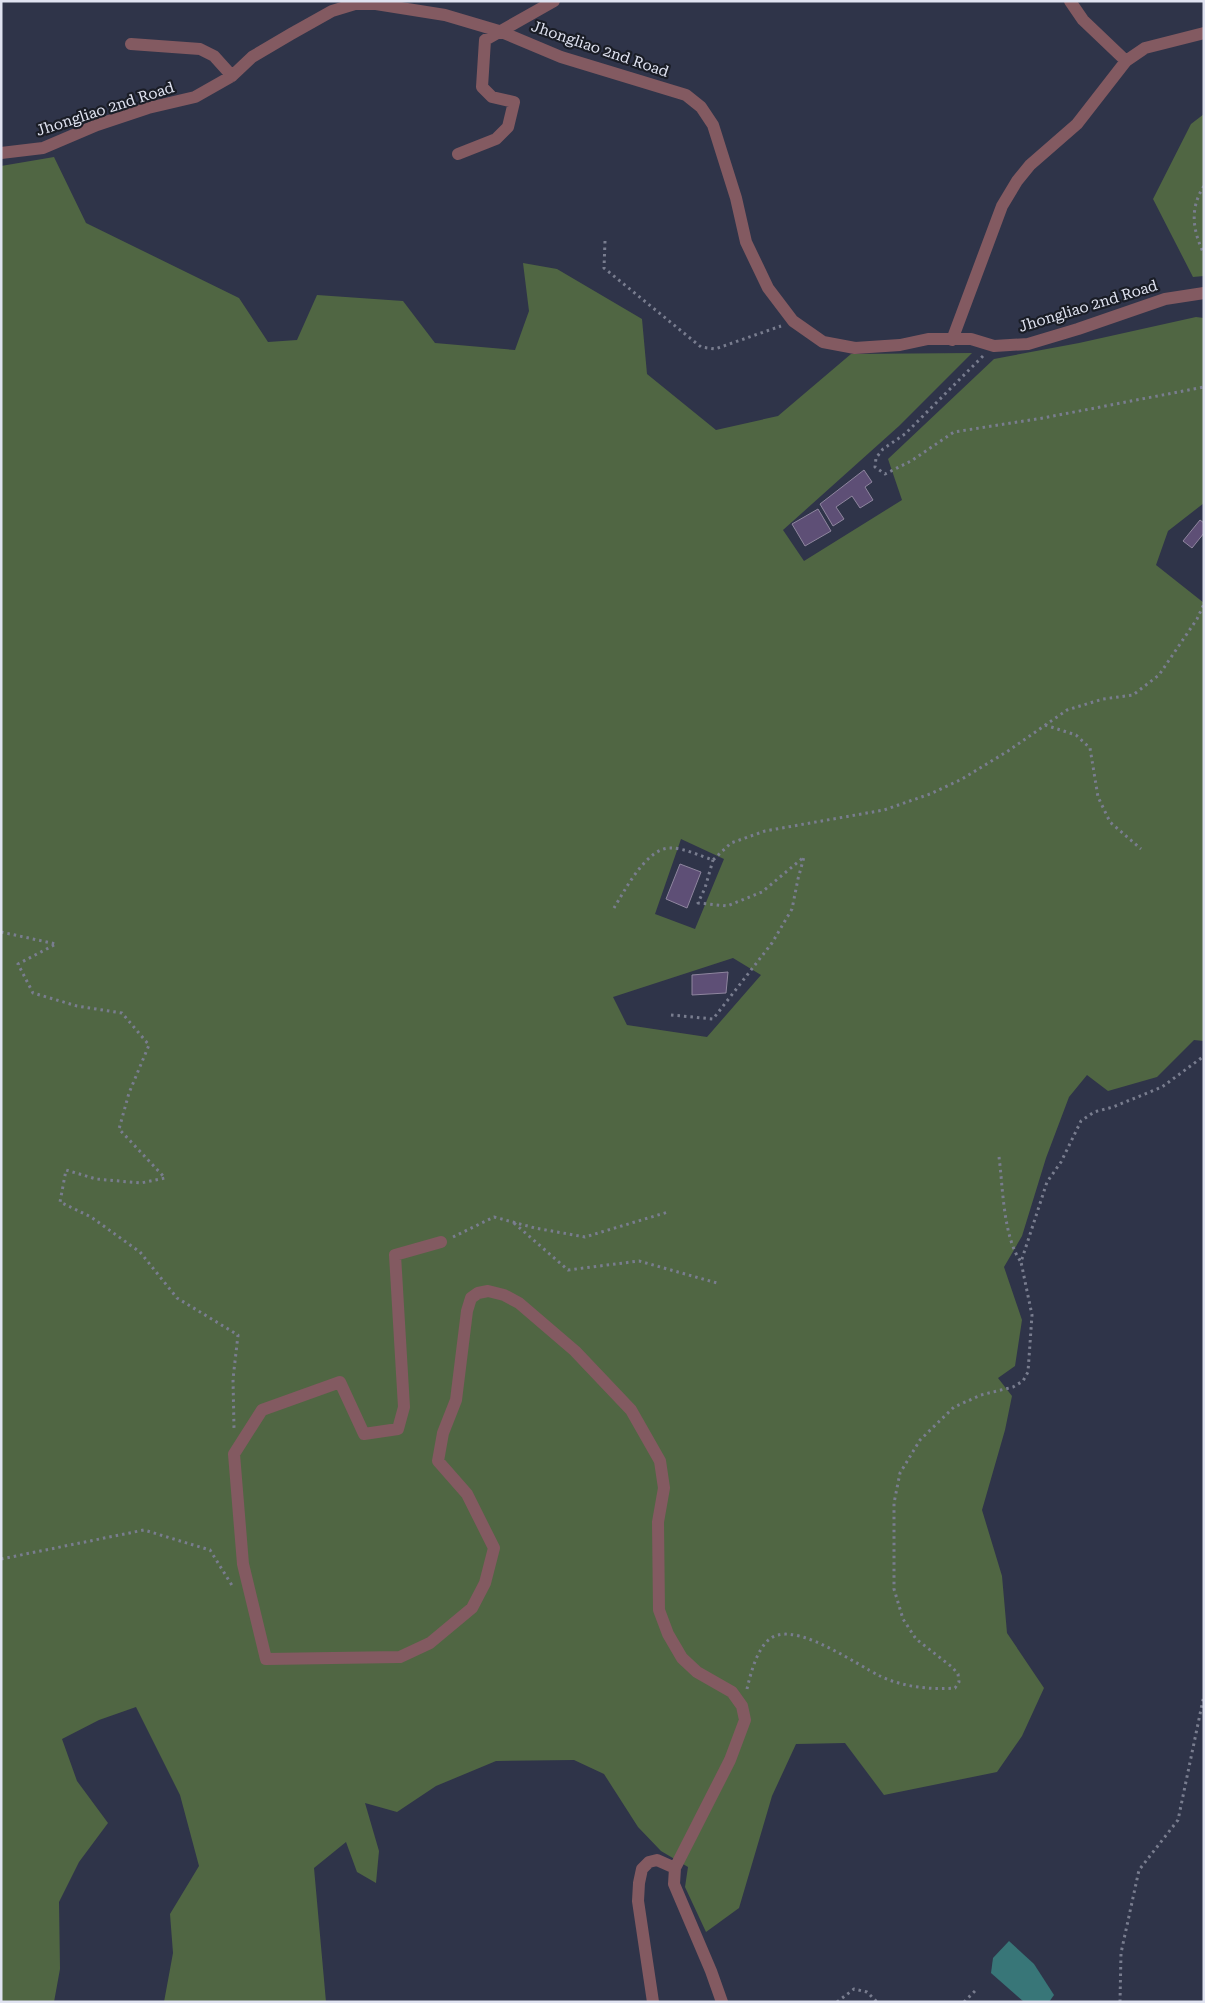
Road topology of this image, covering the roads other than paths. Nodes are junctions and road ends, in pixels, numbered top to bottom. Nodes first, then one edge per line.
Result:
1 (554, 1) edge
2 (1070, 1) edge
3 (355, 3) edge
4 (499, 31) junction
5 (1204, 33) edge
6 (131, 44) dead end
7 (1126, 61) junction
8 (232, 76) junction
9 (1, 153) edge
10 (458, 154) dead end
11 (1204, 293) edge
12 (952, 340) junction
13 (441, 1242) road end
14 (675, 1868) junction
15 (653, 2002) edge
16 (722, 2002) edge

1 - 4 street
2 - 7 street
3 - 4 street, Jhongliao 2nd Road
3 - 8 street, Jhongliao 2nd Road
4 - 10 street
4 - 12 street, Jhongliao 2nd Road
5 - 7 street
6 - 8 street
7 - 12 street
8 - 9 street, Jhongliao 2nd Road
11 - 12 street, Jhongliao 2nd Road
13 - 14 street
14 - 15 street
14 - 16 street

